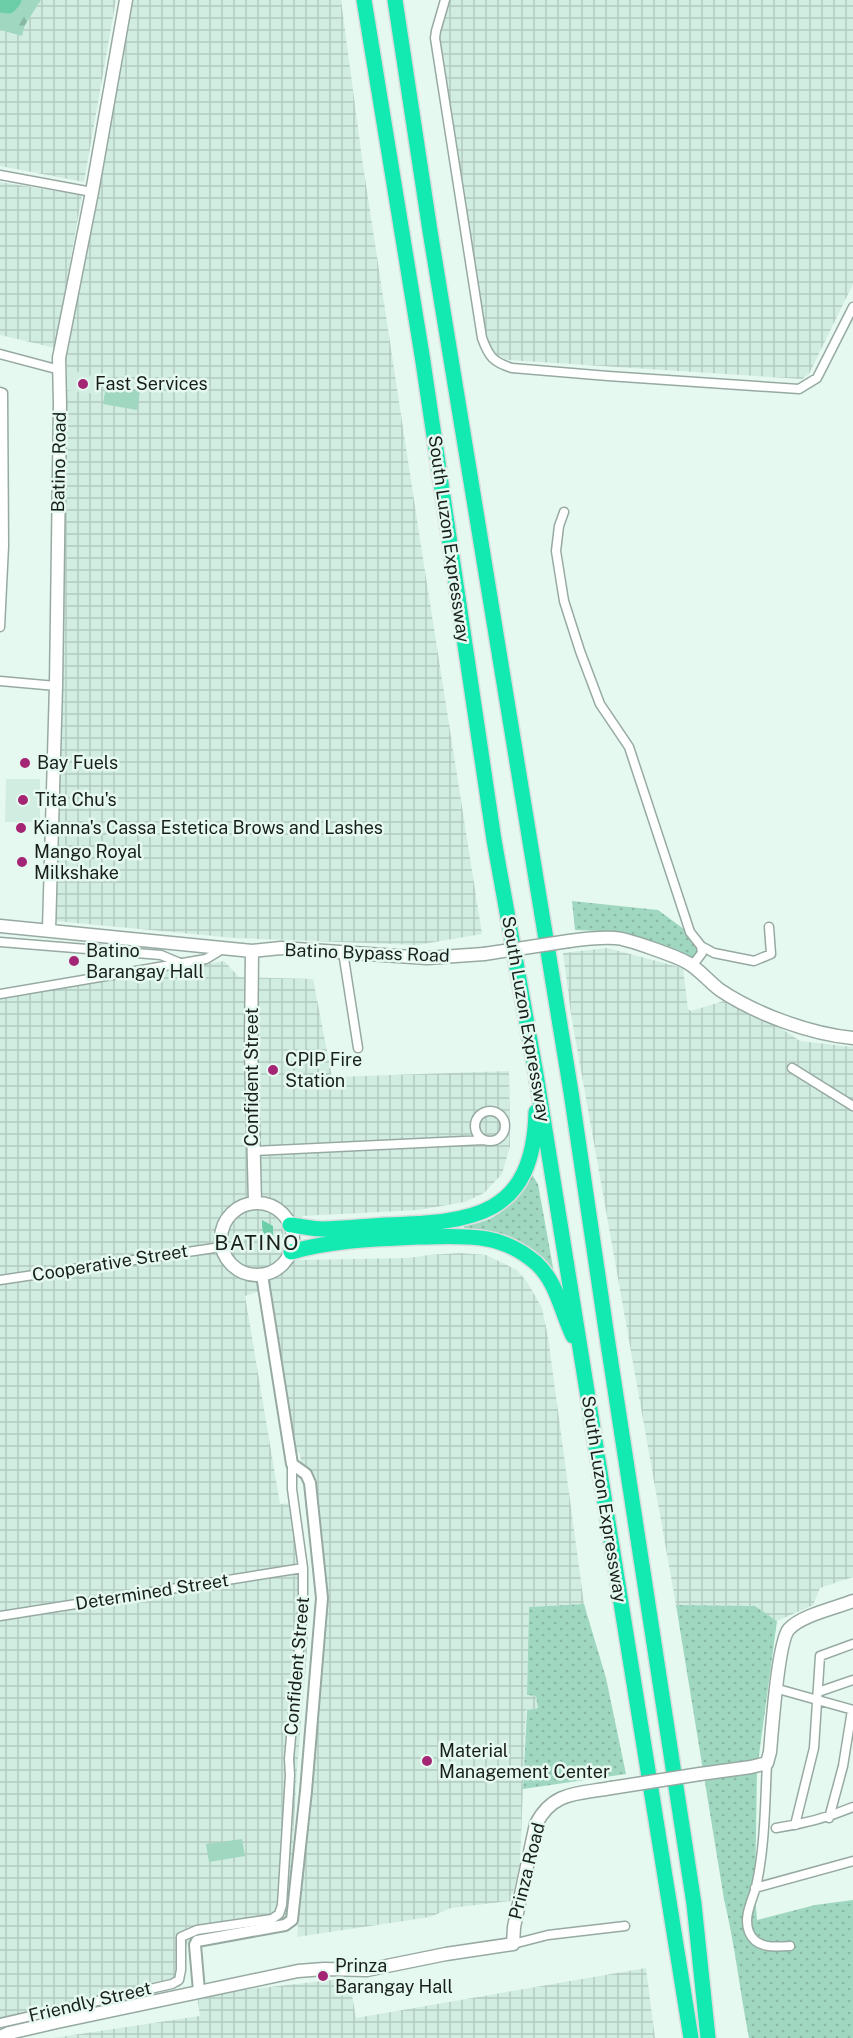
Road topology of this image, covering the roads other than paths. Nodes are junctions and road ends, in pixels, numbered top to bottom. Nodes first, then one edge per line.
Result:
1 (126, 0) edge
2 (364, 0) edge
3 (395, 0) edge
4 (445, 0) edge
5 (0, 175) edge
6 (92, 192) junction
7 (853, 307) edge
8 (0, 354) edge
9 (60, 370) junction
10 (0, 392) edge
11 (2, 426) edge
12 (564, 512) dead end
13 (0, 627) edge
14 (0, 681) edge
15 (56, 686) junction
16 (0, 926) edge
17 (769, 927) dead end
18 (49, 930) junction
19 (0, 942) edge
20 (701, 946) junction
21 (224, 948) junction
22 (252, 951) junction
23 (343, 952) junction
24 (182, 963) junction
25 (689, 963) junction
26 (0, 994) edge
27 (853, 1038) edge
28 (358, 1048) dead end
29 (792, 1068) dead end
30 (536, 1074) junction
31 (853, 1106) edge
32 (484, 1140) dead end
33 (253, 1151) junction
34 (255, 1203) junction
35 (290, 1225) junction
36 (221, 1247) junction
37 (291, 1252) junction
38 (262, 1275) junction
39 (0, 1280) edge
40 (581, 1355) junction
41 (292, 1464) junction
42 (303, 1568) junction
43 (853, 1601) edge
44 (0, 1616) edge
45 (853, 1644) edge
46 (853, 1680) edge
47 (778, 1689) junction
48 (817, 1696) junction
49 (852, 1710) edge
50 (767, 1763) junction
51 (853, 1807) edge
52 (829, 1818) junction
53 (795, 1825) junction
54 (776, 1828) dead end
55 (853, 1861) edge
56 (755, 1888) junction
57 (625, 1926) dead end
58 (513, 1944) junction
59 (790, 1946) dead end
60 (179, 1980) joint
61 (200, 1990) junction
62 (0, 2023) edge
63 (708, 2034) edge
64 (690, 2035) edge
65 (0, 2037) edge

1 - 6 main road, Batino Road
2 - 30 highway, South Luzon Expressway
3 - 63 highway, South Luzon Expressway
4 - 7 street
5 - 6 street
6 - 9 main road, Batino Road
8 - 9 street
9 - 15 main road, Batino Road
10 - 11 street
11 - 13 street
12 - 20 street
14 - 15 street
15 - 18 main road, Batino Road
16 - 18 main road, Batino Bypass Road
17 - 20 street
18 - 21 main road, Batino Bypass Road
19 - 24 street
20 - 25 street
21 - 22 main road, Batino Bypass Road
21 - 24 street
22 - 23 main road, Batino Bypass Road
22 - 33 main road, Confident Street
23 - 25 main road, Batino Bypass Road, bridge
23 - 28 street
24 - 26 street
25 - 27 main road, Batino Bypass Road
29 - 31 street
30 - 35 highway
30 - 40 highway, South Luzon Expressway
32 - 33 street
33 - 34 main road, Confident Street
34 - 35 main road
34 - 36 main road
35 - 37 main road
36 - 38 main road
36 - 39 street, Cooperative Street
37 - 38 main road
37 - 40 highway
38 - 41 street, Confident Street
40 - 64 highway, South Luzon Expressway
41 - 42 street, Confident Street
41 - 61 street
42 - 44 street, Determined Street
42 - 60 street, Confident Street
43 - 47 main road
45 - 48 street
46 - 48 street
47 - 48 street
47 - 50 main road
48 - 49 street
48 - 53 street
49 - 52 street
50 - 56 street
50 - 58 main road, Prinza Road, bridge
51 - 52 street
52 - 53 street
53 - 54 street
55 - 56 street
56 - 59 street
57 - 58 street
58 - 61 main road, Prinza Road
60 - 62 street, Friendly Street
61 - 65 main road, Prinza Road

